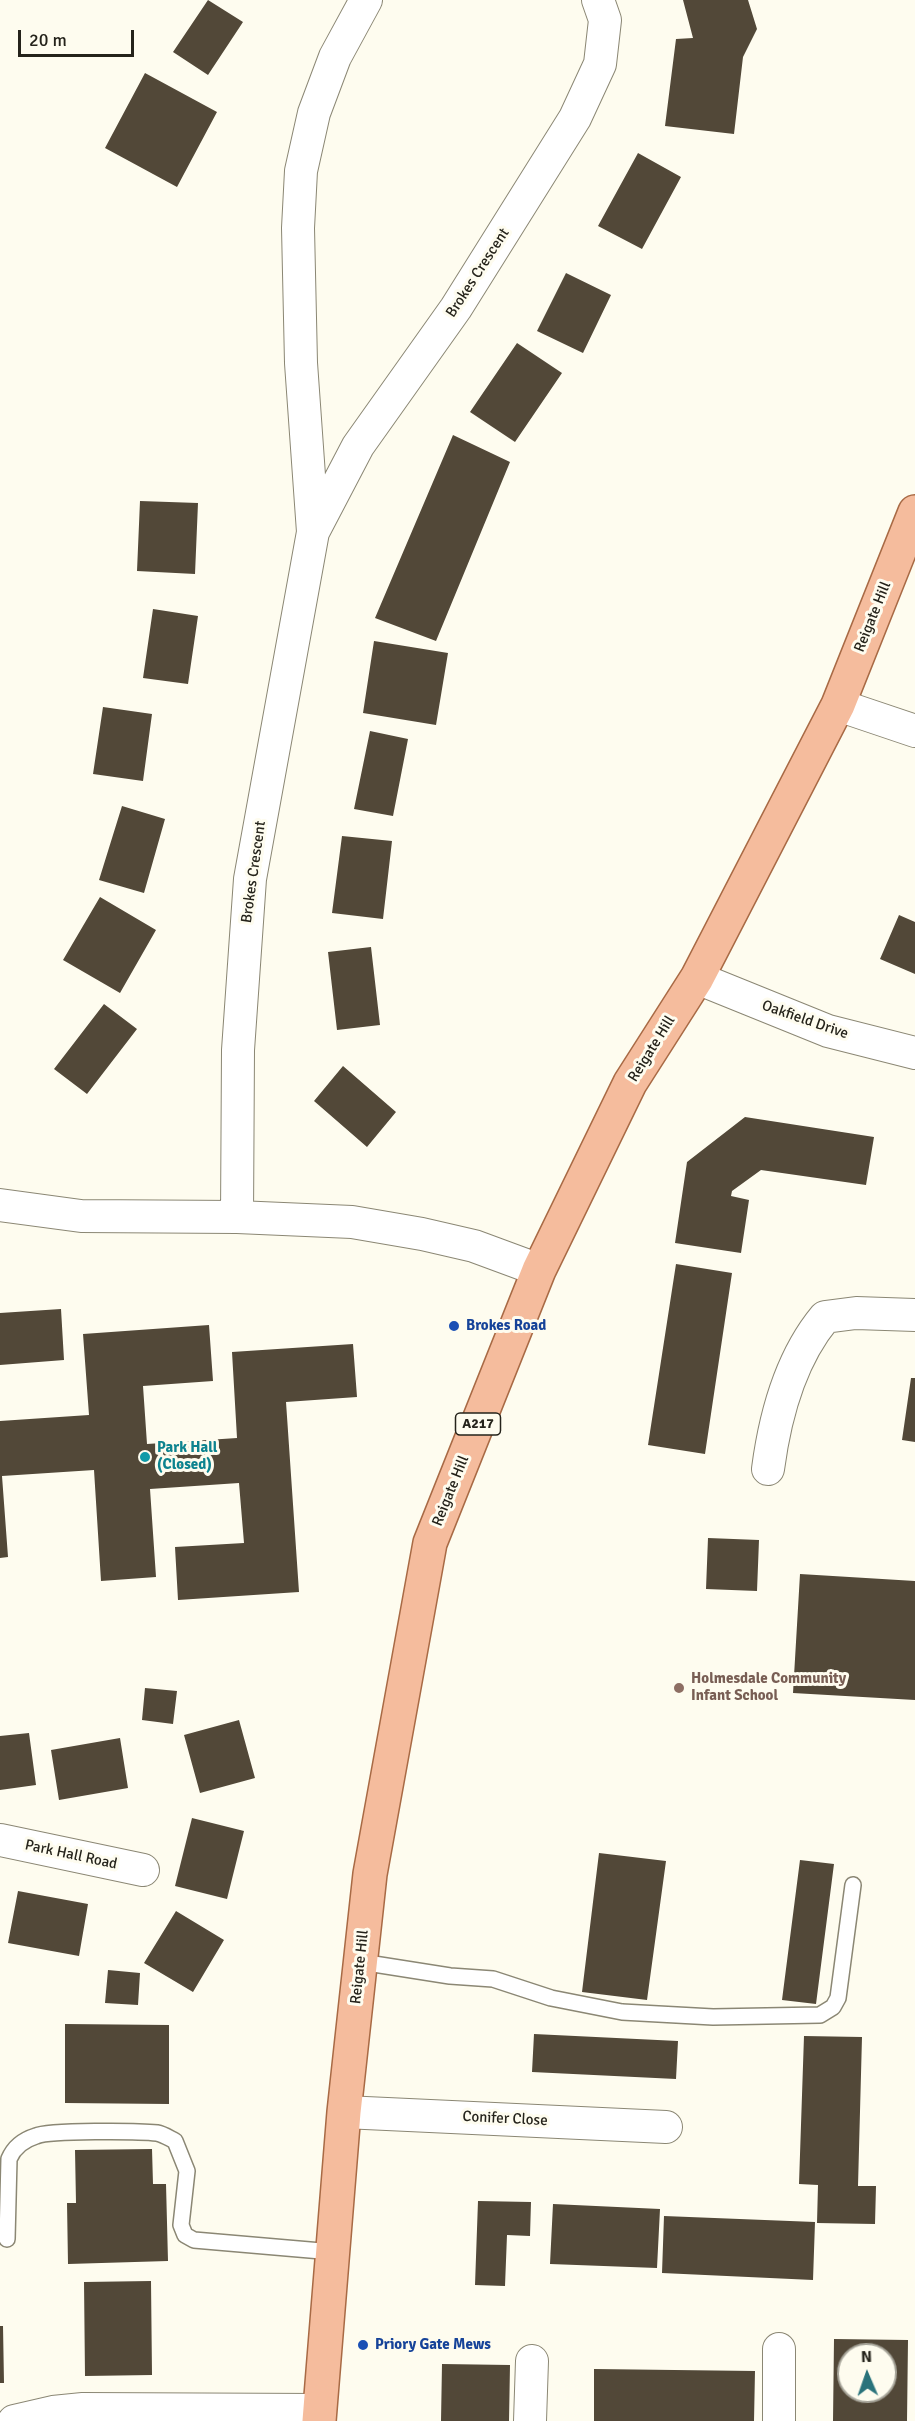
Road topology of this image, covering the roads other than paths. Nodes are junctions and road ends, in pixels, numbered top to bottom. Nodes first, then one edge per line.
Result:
1 (366, 0) edge
2 (598, 0) edge
3 (915, 512) edge
4 (313, 532) junction
5 (838, 705) junction
6 (915, 731) edge
7 (697, 978) junction
8 (915, 1053) edge
9 (0, 1205) edge
10 (237, 1217) junction
11 (539, 1270) junction
12 (915, 1315) edge
13 (768, 1469) dead end
14 (0, 1840) edge
15 (142, 1870) dead end
16 (853, 1885) dead end
17 (361, 1962) junction
18 (344, 2112) junction
19 (666, 2127) dead end
20 (7, 2239) dead end
21 (333, 2252) junction
22 (779, 2349) dead end
23 (532, 2361) dead end
24 (319, 2416) edge
25 (14, 2421) edge
26 (530, 2421) edge
27 (779, 2421) edge

1 - 4 street, Brokes Crescent
2 - 4 street, Brokes Crescent
3 - 5 main road, Reigate Hill / A217
4 - 10 street, Brokes Crescent
5 - 6 street
5 - 7 main road, Reigate Hill / A217
7 - 8 street, Oakfield Drive
7 - 11 main road, Reigate Hill / A217
9 - 10 street
10 - 11 street
11 - 17 main road, Reigate Hill / A217
12 - 13 street
14 - 15 street, Park Hall Road
16 - 17 lane
17 - 18 main road, Reigate Hill / A217
18 - 19 street, Conifer Close
18 - 21 main road, Reigate Hill / A217
20 - 21 lane
21 - 24 main road, Reigate Hill / A217
22 - 27 street
23 - 26 street
24 - 25 street

